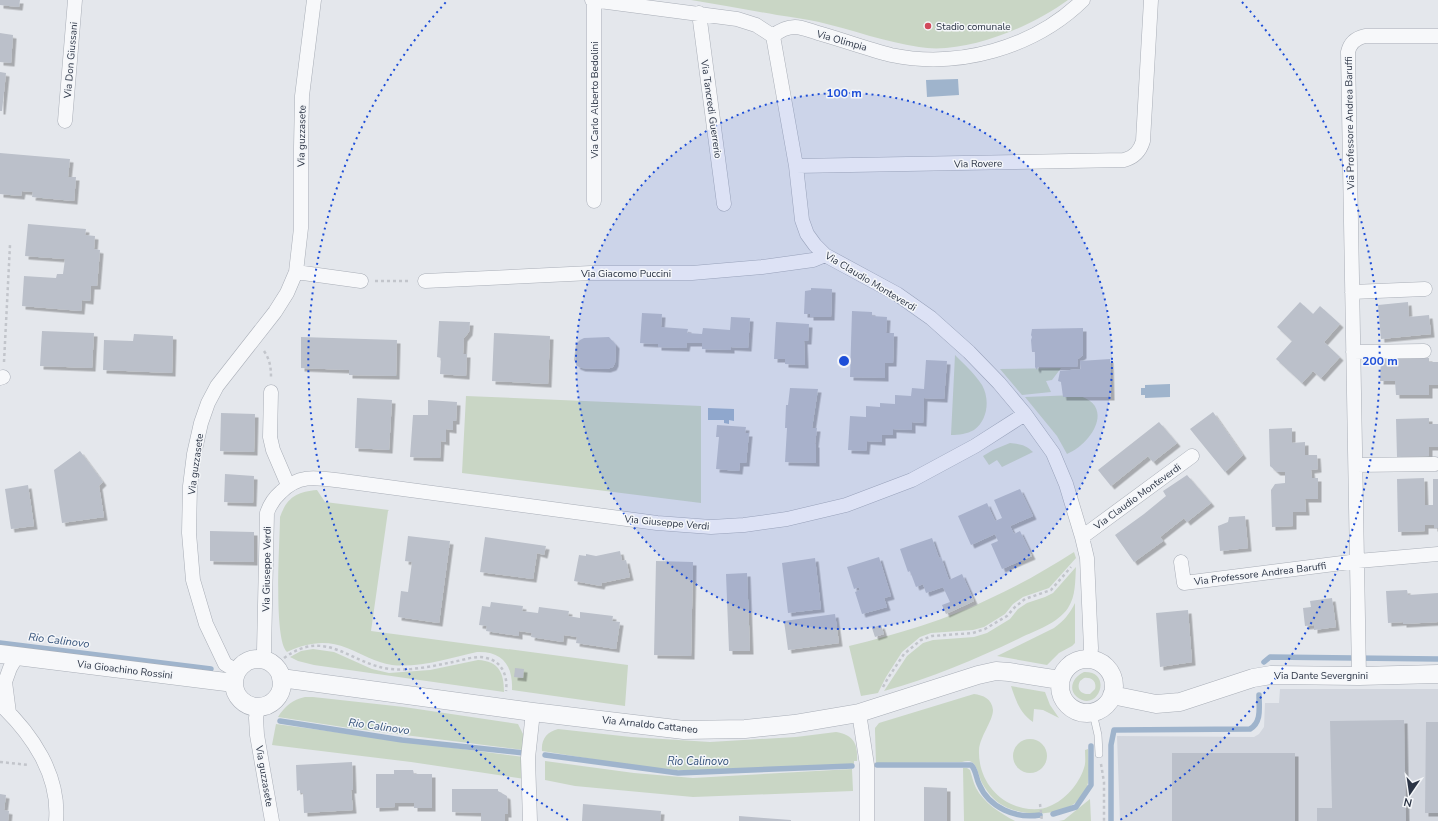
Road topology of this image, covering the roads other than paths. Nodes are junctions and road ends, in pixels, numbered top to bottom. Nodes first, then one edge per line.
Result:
1 (76, 0) edge
2 (314, 0) edge
3 (593, 0) edge
4 (1083, 0) edge
5 (1151, 0) edge
6 (699, 14) junction
7 (773, 36) junction
8 (1438, 36) edge
9 (65, 121) dead end
10 (796, 166) junction
11 (594, 201) dead end
12 (724, 204) dead end
13 (825, 255) junction
14 (296, 272) junction
15 (361, 281) road end
16 (425, 281) road end
17 (1425, 289) dead end
18 (1352, 292) junction
19 (1424, 351) dead end
20 (1353, 352) junction
21 (271, 392) road end
22 (1025, 414) junction
23 (1192, 456) dead end
24 (1435, 464) dead end
25 (1356, 465) junction
26 (288, 485) junction
27 (1082, 537) junction
28 (1438, 554) edge
29 (1358, 561) junction
30 (1181, 562) dead end
31 (8, 655) edge
32 (1090, 659) junction
33 (263, 660) junction
34 (1358, 664) junction
35 (1438, 674) edge
36 (235, 677) junction
37 (282, 678) junction
38 (1060, 680) junction
39 (1112, 695) junction
40 (258, 707) junction
41 (5, 708) edge
42 (533, 712) junction
43 (859, 713) junction
44 (1093, 713) junction
45 (1100, 754) road end
46 (56, 821) edge
47 (272, 821) edge
48 (530, 821) edge
49 (867, 821) edge

1 - 9 street, Via Don Giussani
2 - 14 street, Via guzzasete
3 - 6 street
3 - 11 street, Via Carlo Alberto Bedolini
4 - 7 street, Via Olimpia
5 - 10 street, Via Rovere
6 - 7 street
6 - 12 street, Via Tancredi Guerrerio
7 - 10 street
8 - 18 street, Via Professore Andrea Baruffi
10 - 13 street, Via Claudio Monteverdi
13 - 16 street, Via Giacomo Puccini
13 - 22 street, Via Claudio Monteverdi
14 - 15 street
14 - 36 street, Via guzzasete
17 - 18 street
18 - 20 street, Via Professore Andrea Baruffi
19 - 20 street
20 - 25 street, Via Professore Andrea Baruffi
21 - 26 street
22 - 26 street, Via Giuseppe Verdi
22 - 27 street, Via Claudio Monteverdi
23 - 27 street, Via Claudio Monteverdi
24 - 25 street
25 - 29 street, Via Professore Andrea Baruffi
26 - 33 street, Via Giuseppe Verdi
27 - 32 street, Via Claudio Monteverdi
28 - 29 street, Via Professore Andrea Baruffi
29 - 30 street, Via Professore Andrea Baruffi
29 - 34 street, Via Professore Andrea Baruffi
31 - 36 street, Via Gioachino Rossini
31 - 41 street
32 - 38 street
32 - 39 street
33 - 36 street
33 - 37 street
34 - 35 street, Via Dante Severgnini
34 - 39 street, Via Dante Severgnini
36 - 40 street
37 - 40 street
37 - 42 street, Via Arnaldo Cattaneo
38 - 43 street, Via Arnaldo Cattaneo
38 - 44 street
39 - 44 street
40 - 47 street, Via guzzasete
41 - 46 street
42 - 43 street, Via Arnaldo Cattaneo
42 - 48 street
43 - 49 street
44 - 45 lane

